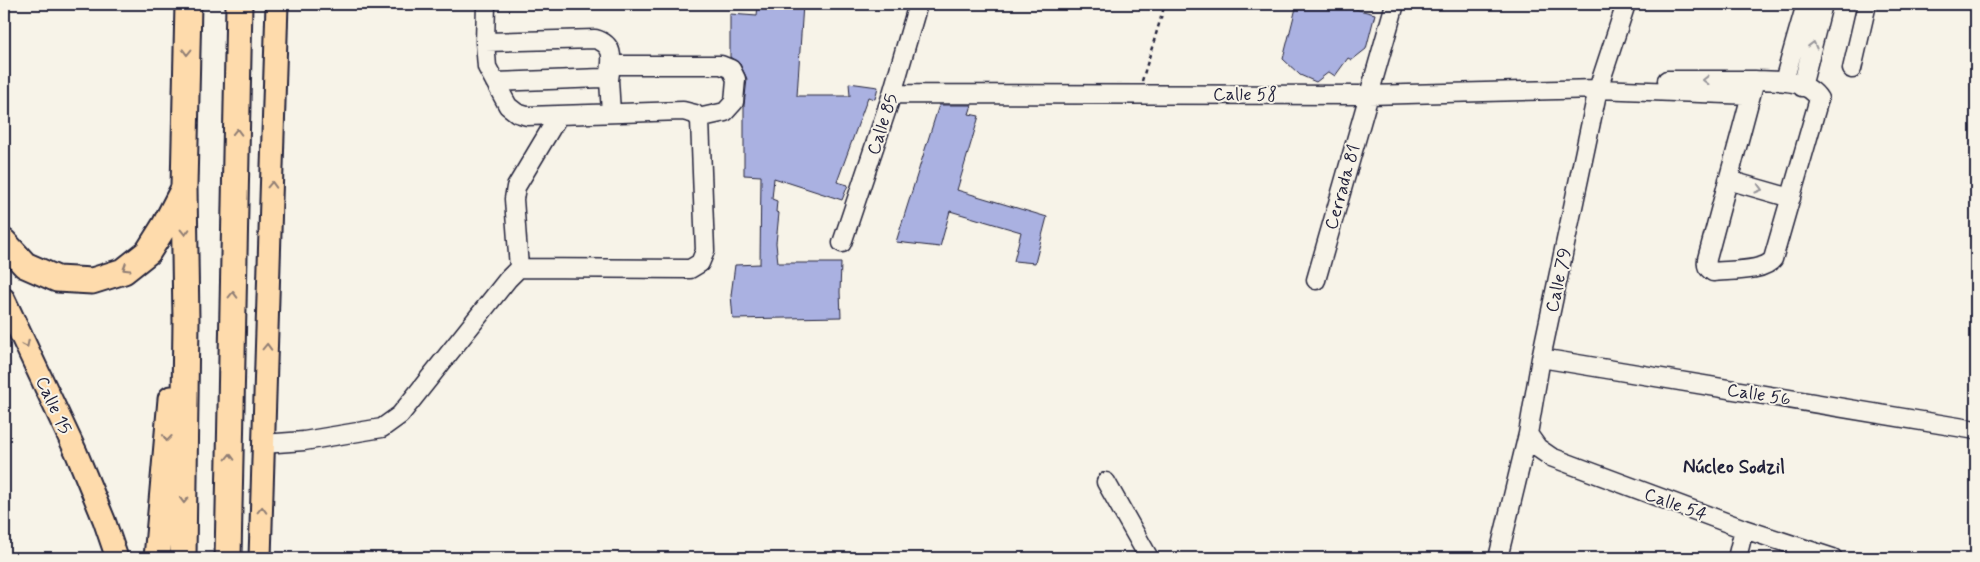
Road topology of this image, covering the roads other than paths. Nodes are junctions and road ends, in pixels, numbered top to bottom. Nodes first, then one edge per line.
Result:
1 (188, 4) edge
2 (239, 4) edge
3 (277, 4) edge
4 (486, 4) edge
5 (918, 4) edge
6 (1394, 4) edge
7 (1626, 4) edge
8 (1806, 4) edge
9 (1823, 4) edge
10 (1866, 4) edge
11 (485, 42) junction
12 (1852, 69) dead end
13 (610, 73) junction
14 (1784, 81) junction
15 (495, 82) junction
16 (1600, 84) junction
17 (1802, 86) junction
18 (1753, 88) junction
19 (892, 94) junction
20 (1369, 94) junction
21 (610, 113) junction
22 (559, 115) junction
23 (698, 118) junction
24 (1728, 180) junction
25 (184, 187) junction
26 (1790, 198) junction
27 (4, 242) edge
28 (842, 243) dead end
29 (519, 268) junction
30 (1316, 280) dead end
31 (4, 298) edge
32 (186, 321) junction
33 (1541, 358) junction
34 (1976, 430) edge
35 (1528, 434) junction
36 (264, 444) junction
37 (1106, 482) dead end
38 (102, 512) junction
39 (1744, 529) junction
40 (109, 558) edge
41 (117, 558) edge
42 (157, 558) edge
43 (184, 558) edge
44 (228, 558) edge
45 (260, 558) edge
46 (1149, 558) edge
47 (1498, 558) edge
48 (1737, 558) edge
49 (1833, 558) edge

1 -> 25 highway
44 -> 2 highway
36 -> 3 main road
4 - 11 street
5 - 19 street, Calle 85
6 - 20 street, Cerrada 81
7 - 16 street, Calle 79
8 - 14 street
17 -> 9 street
10 - 12 street
11 - 13 street
11 - 15 street
13 - 15 street
13 - 21 street
13 - 23 street
14 - 17 street, Calle 58
14 - 18 street, Calle 58
15 - 22 street
16 - 18 street, Calle 58
16 - 20 street, Calle 58
16 - 33 street, Calle 79
17 - 26 street
18 - 24 street
19 - 20 street, Calle 58
19 - 28 street, Calle 85
20 - 30 street, Cerrada 81
21 - 22 street
21 - 23 street
22 - 29 street
23 - 29 street
24 -> 26 street
24 - 26 street
25 -> 27 highway
25 -> 32 highway
29 - 36 street
31 -> 38 main road, Calle 15
32 -> 42 highway
32 -> 43 highway
33 - 34 street, Calle 56
33 - 35 street, Calle 79
35 - 39 street, Calle 54
35 - 47 street, Calle 79
45 -> 36 main road
37 - 46 street
38 - 40 street
38 - 41 main road, Calle 15
39 - 48 street
39 - 49 street, Calle 54

